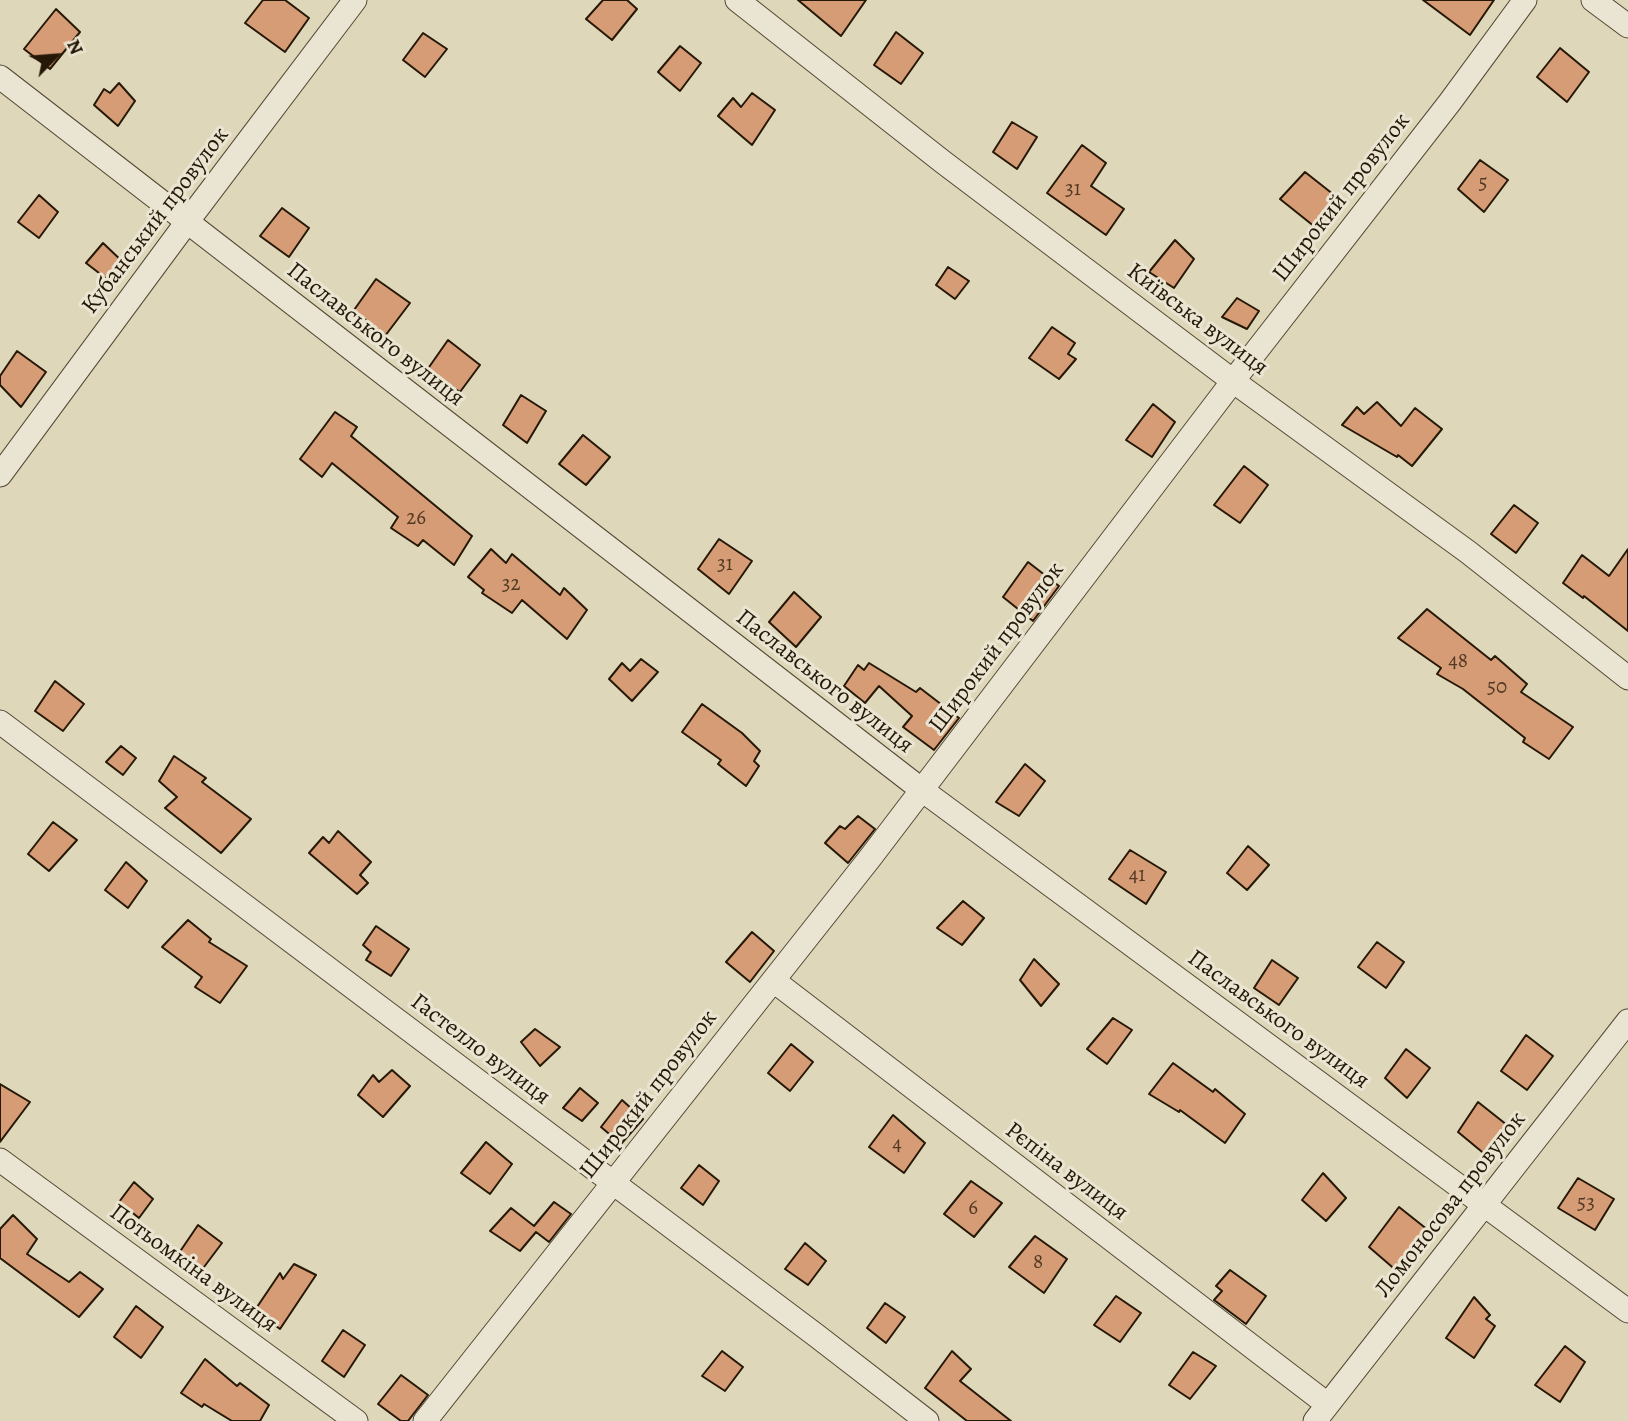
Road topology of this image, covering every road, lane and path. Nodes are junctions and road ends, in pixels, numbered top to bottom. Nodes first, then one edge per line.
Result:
1 (355, 0) edge
2 (737, 0) edge
3 (1525, 0) edge
4 (1593, 0) edge
5 (1628, 26) edge
6 (0, 78) edge
7 (187, 222) junction
8 (1233, 381) junction
9 (0, 475) edge
10 (1628, 678) edge
11 (0, 722) edge
12 (922, 790) junction
13 (774, 981) junction
14 (1628, 1021) edge
15 (0, 1160) edge
16 (613, 1183) junction
17 (1484, 1205) junction
18 (1628, 1311) edge
19 (1321, 1413) edge
20 (356, 1421) edge
21 (425, 1421) edge
22 (927, 1421) edge

1 - 7 street, Кубанський провулок
2 - 8 street, Київська вулиця
3 - 8 street, Широкий провулок
4 - 5 street
6 - 7 street, Паславського вулиця
7 - 9 street, Кубанський провулок
7 - 12 street, Паславського вулиця
8 - 10 street, Київська вулиця
8 - 12 street, Широкий провулок
11 - 16 street, Гастелло вулиця
12 - 13 street, Широкий провулок
12 - 17 street, Паславського вулиця
13 - 16 street, Широкий провулок
13 - 19 street, Рєпіна вулиця
14 - 17 street, Ломоносова провулок
15 - 20 street, Потьомкіна вулиця
16 - 21 street, Широкий провулок
16 - 22 street, Гастелло вулиця
17 - 18 street, Паславського вулиця
17 - 19 street, Ломоносова провулок

